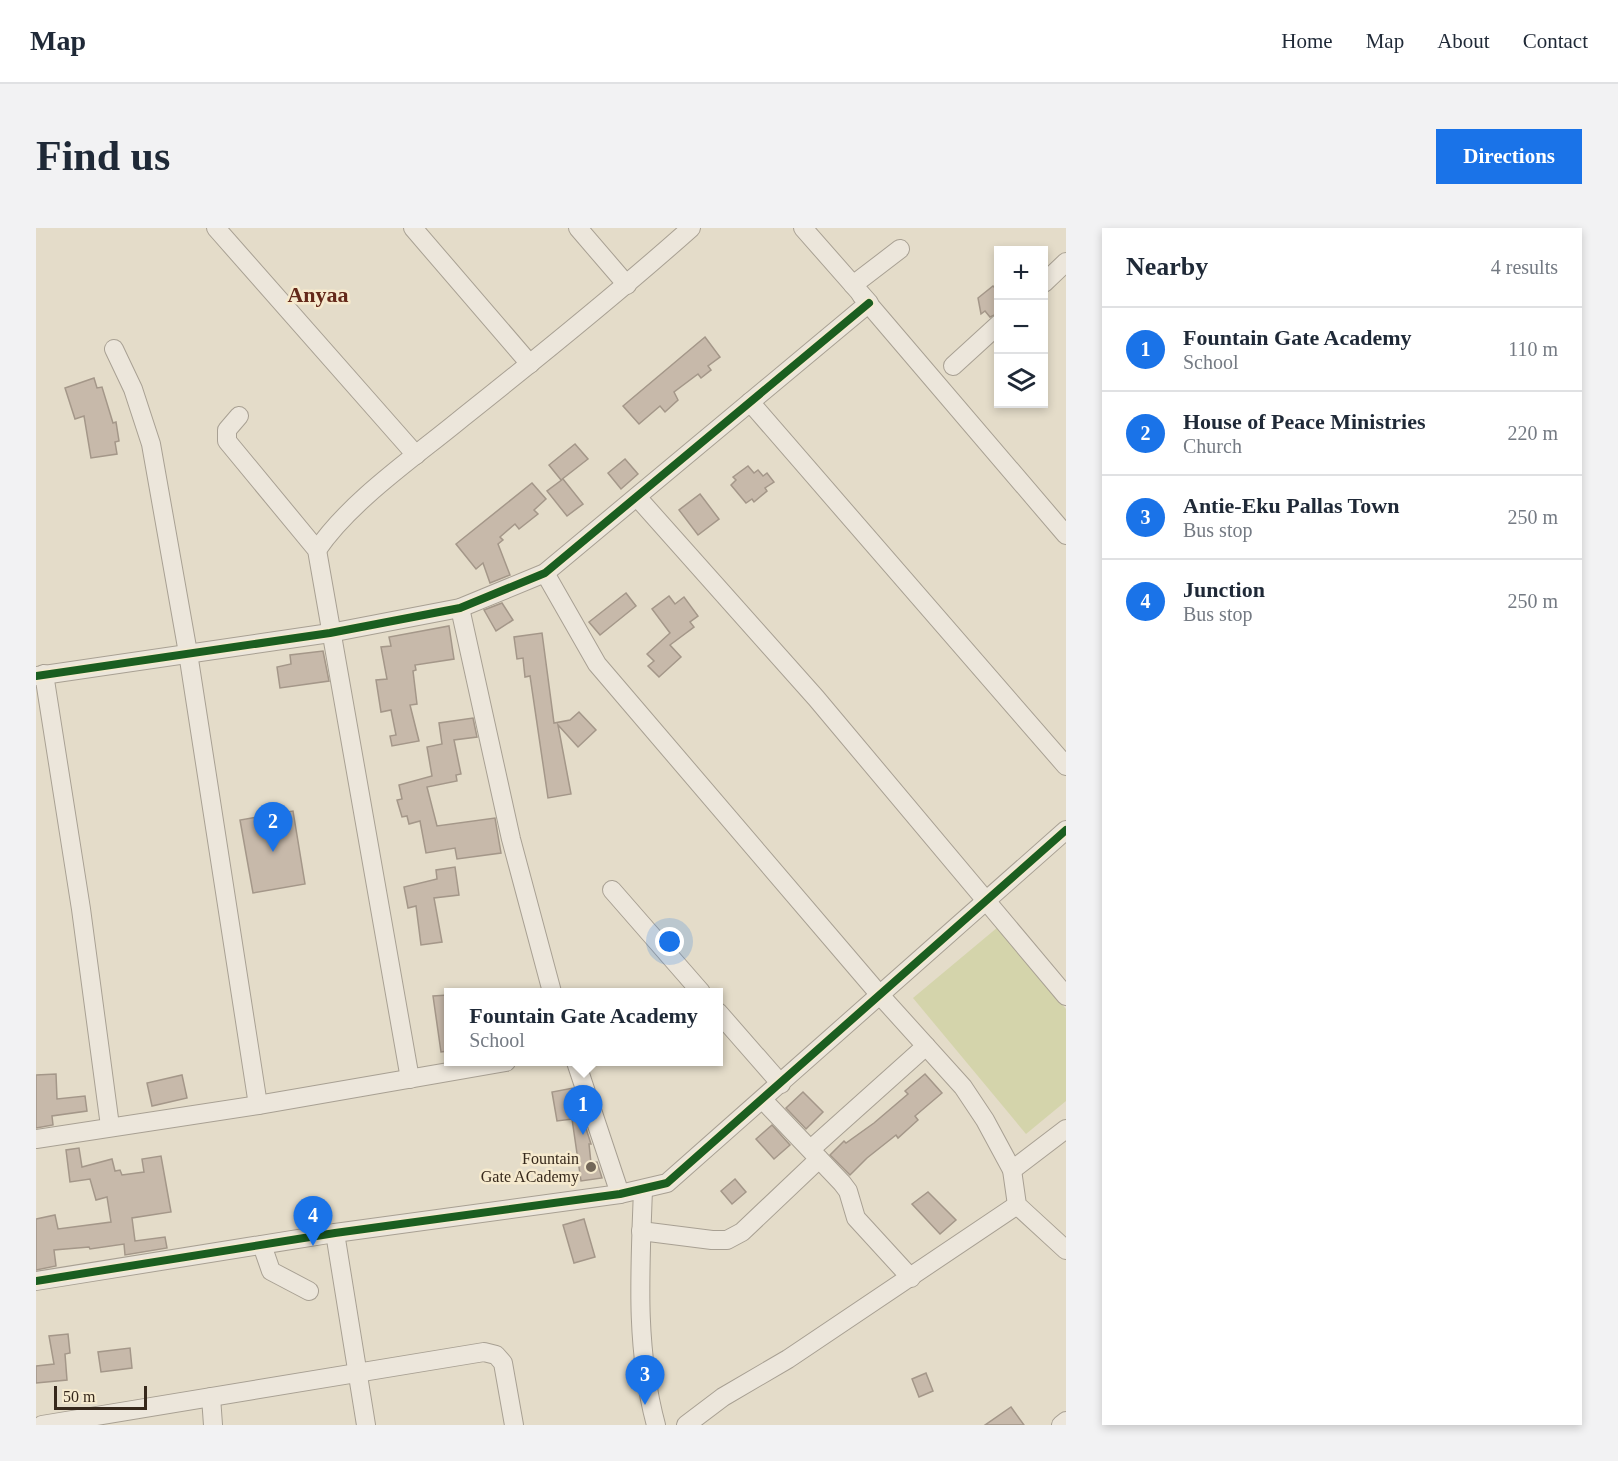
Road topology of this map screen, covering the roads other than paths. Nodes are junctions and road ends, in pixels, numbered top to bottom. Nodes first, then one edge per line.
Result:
1 (216, 228) edge
2 (413, 228) edge
3 (578, 228) edge
4 (691, 228) edge
5 (803, 228) edge
6 (900, 249) dead end
7 (1066, 262) edge
8 (1048, 278) edge
9 (627, 285) junction
10 (853, 285) junction
11 (868, 303) junction
12 (994, 329) edge
13 (114, 349) dead end
14 (530, 364) junction
15 (953, 366) dead end
16 (750, 402) junction
17 (238, 416) dead end
18 (416, 455) junction
19 (637, 496) junction
20 (1066, 535) edge
21 (317, 550) junction
22 (545, 573) junction
23 (460, 608) junction
24 (330, 633) junction
25 (188, 653) junction
26 (40, 675) edge
27 (1066, 766) edge
28 (1063, 841) edge
29 (612, 890) dead end
30 (987, 900) junction
31 (551, 988) edge
32 (697, 988) edge
33 (879, 994) junction
34 (1066, 996) edge
35 (723, 1017) edge
36 (926, 1046) junction
37 (483, 1066) edge
38 (577, 1066) edge
39 (410, 1079) junction
40 (781, 1084) junction
41 (763, 1100) junction
42 (258, 1105) junction
43 (110, 1126) junction
44 (1065, 1132) edge
45 (36, 1138) edge
46 (815, 1154) junction
47 (1011, 1170) junction
48 (643, 1190) junction
49 (620, 1194) junction
50 (1017, 1205) junction
51 (641, 1231) junction
52 (335, 1233) junction
53 (262, 1245) junction
54 (1066, 1250) edge
55 (911, 1278) junction
56 (36, 1281) edge
57 (309, 1291) dead end
58 (358, 1372) junction
59 (211, 1397) junction
60 (1066, 1421) edge
61 (64, 1423) edge
62 (42, 1425) edge
63 (213, 1425) edge
64 (366, 1425) edge
65 (513, 1425) edge
66 (656, 1425) edge
67 (686, 1425) edge
68 (1061, 1425) edge

1 - 18 street
2 - 14 street
3 - 9 street
4 - 9 street
5 - 10 street
5 - 11 street
6 - 10 street
7 - 8 street
9 - 14 street
10 - 11 street
11 - 16 street
11 - 20 street
12 - 15 street
13 - 25 street
14 - 18 street
16 - 19 street
16 - 27 street
17 - 21 street
18 - 21 street
19 - 22 street
19 - 30 street
21 - 24 street
22 - 23 street
22 - 33 street
23 - 24 street
23 - 31 street
24 - 25 street
24 - 39 street
25 - 26 street
25 - 42 street
26 - 43 street
28 - 30 street
29 - 32 street
30 - 33 street
30 - 34 street
33 - 36 street
33 - 40 street
35 - 40 street
36 - 46 street
36 - 47 street
37 - 39 street
38 - 49 street
39 - 42 street
40 - 41 street
41 - 46 street
41 - 48 street
42 - 43 street
43 - 45 street
44 - 47 street
46 - 51 street
46 - 55 street
47 - 50 street
48 - 49 street
48 - 51 street
49 - 52 street
50 - 54 street
50 - 55 street
51 - 66 street
52 - 53 street
52 - 58 street
53 - 56 street
53 - 57 street
55 - 67 street
58 - 59 street
58 - 64 street
58 - 65 street
59 - 61 street
59 - 63 street
60 - 68 street
61 - 62 street

